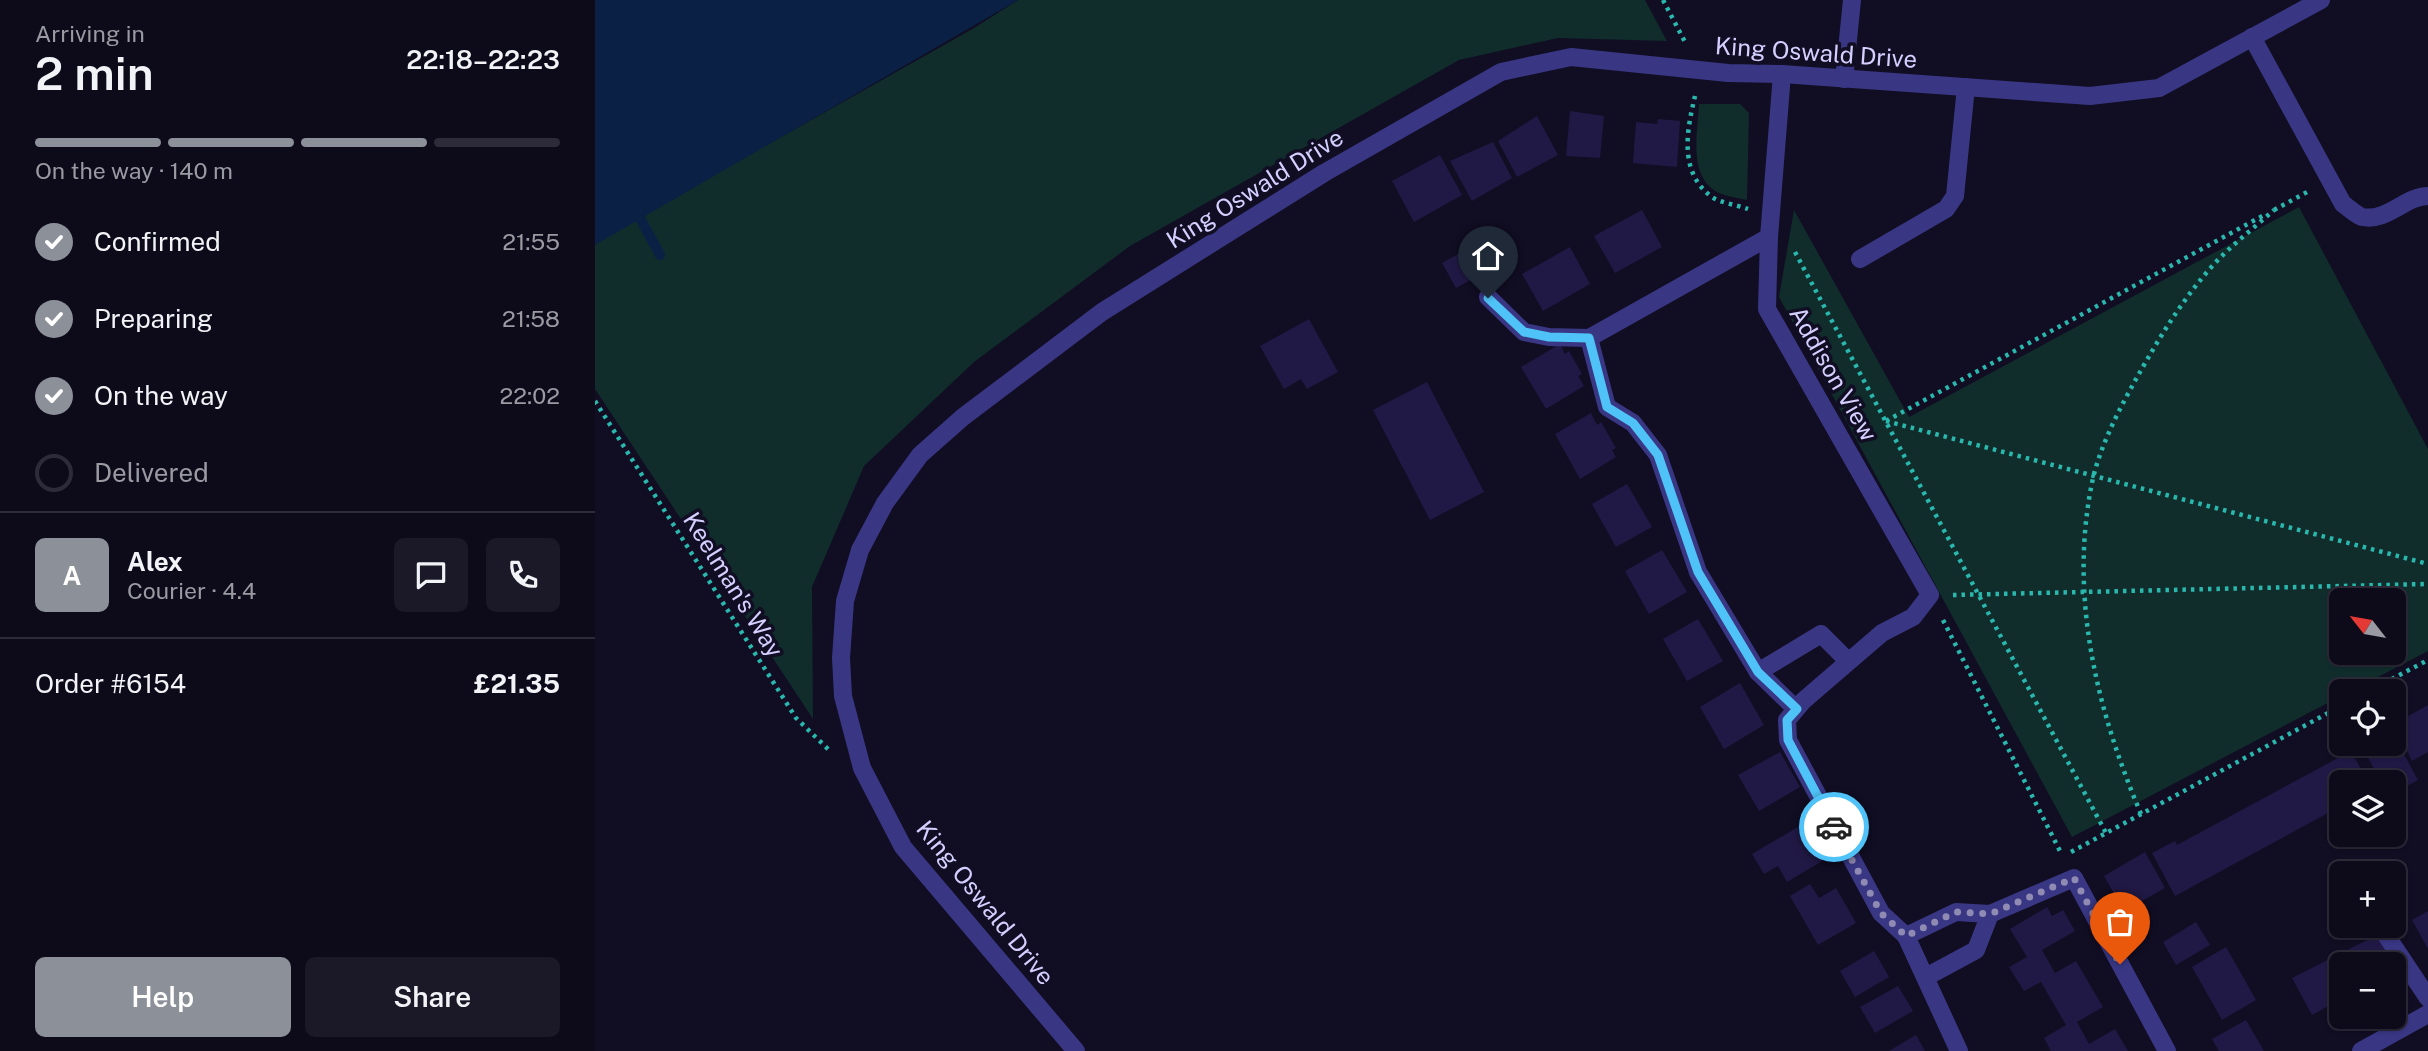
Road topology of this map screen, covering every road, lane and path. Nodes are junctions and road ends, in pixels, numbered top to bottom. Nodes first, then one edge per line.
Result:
1 (1663, 0) edge
2 (1852, 0) edge
3 (2321, 0) edge
4 (2252, 37) junction
5 (1701, 71) junction
6 (1782, 74) junction
7 (1845, 79) junction
8 (1966, 88) junction
9 (2330, 180) junction
10 (2428, 196) edge
11 (2274, 210) junction
12 (1770, 214) junction
13 (1769, 237) junction
14 (1860, 259) dead end
15 (1488, 298) dead end
16 (1589, 338) junction
17 (595, 401) edge
18 (1885, 421) junction
19 (2094, 476) junction
20 (2428, 564) edge
21 (2428, 584) edge
22 (2084, 592) junction
23 (1978, 594) junction
24 (1930, 595) junction
25 (2428, 660) edge
26 (1848, 661) junction
27 (1758, 672) junction
28 (2392, 679) edge
29 (1797, 709) junction
30 (2329, 712) edge
31 (862, 768) junction
32 (2141, 814) junction
33 (2106, 833) junction
34 (2062, 856) junction
35 (2074, 878) junction
36 (1990, 914) junction
37 (1906, 936) junction
38 (2389, 938) edge
39 (1926, 978) junction
40 (2428, 998) edge
41 (2428, 1014) edge
42 (1076, 1051) edge
43 (1959, 1051) edge
44 (2167, 1051) edge
45 (2361, 1051) edge

1 - 5 path
2 - 7 street
3 - 4 street, King Oswald Drive
4 - 8 street, King Oswald Drive
4 - 9 street
5 - 6 street, King Oswald Drive
5 - 12 path
5 - 31 street, King Oswald Drive
6 - 7 street, King Oswald Drive
6 - 12 street, Addison View
7 - 8 street, King Oswald Drive
8 - 14 street
9 - 10 street
9 - 11 path
11 - 18 path
11 - 19 path
12 - 13 street, Addison View
12 - 18 path
13 - 16 street
13 - 24 street, Addison View
15 - 16 street
16 - 27 street
17 - 31 path, Keelman's Way
18 - 19 path
18 - 23 path
19 - 20 path
19 - 22 path
21 - 22 path
22 - 23 path
22 - 32 path
23 - 24 path
23 - 33 path
24 - 26 street
24 - 34 path
25 - 28 path
26 - 27 street
26 - 29 street
27 - 29 street
29 - 37 street
30 - 32 path
31 - 42 street, King Oswald Drive
32 - 33 path
33 - 34 path
34 - 35 path
35 - 36 street
35 - 44 street
36 - 37 street
36 - 39 street
37 - 39 street
38 - 40 street
39 - 43 street
41 - 45 street

